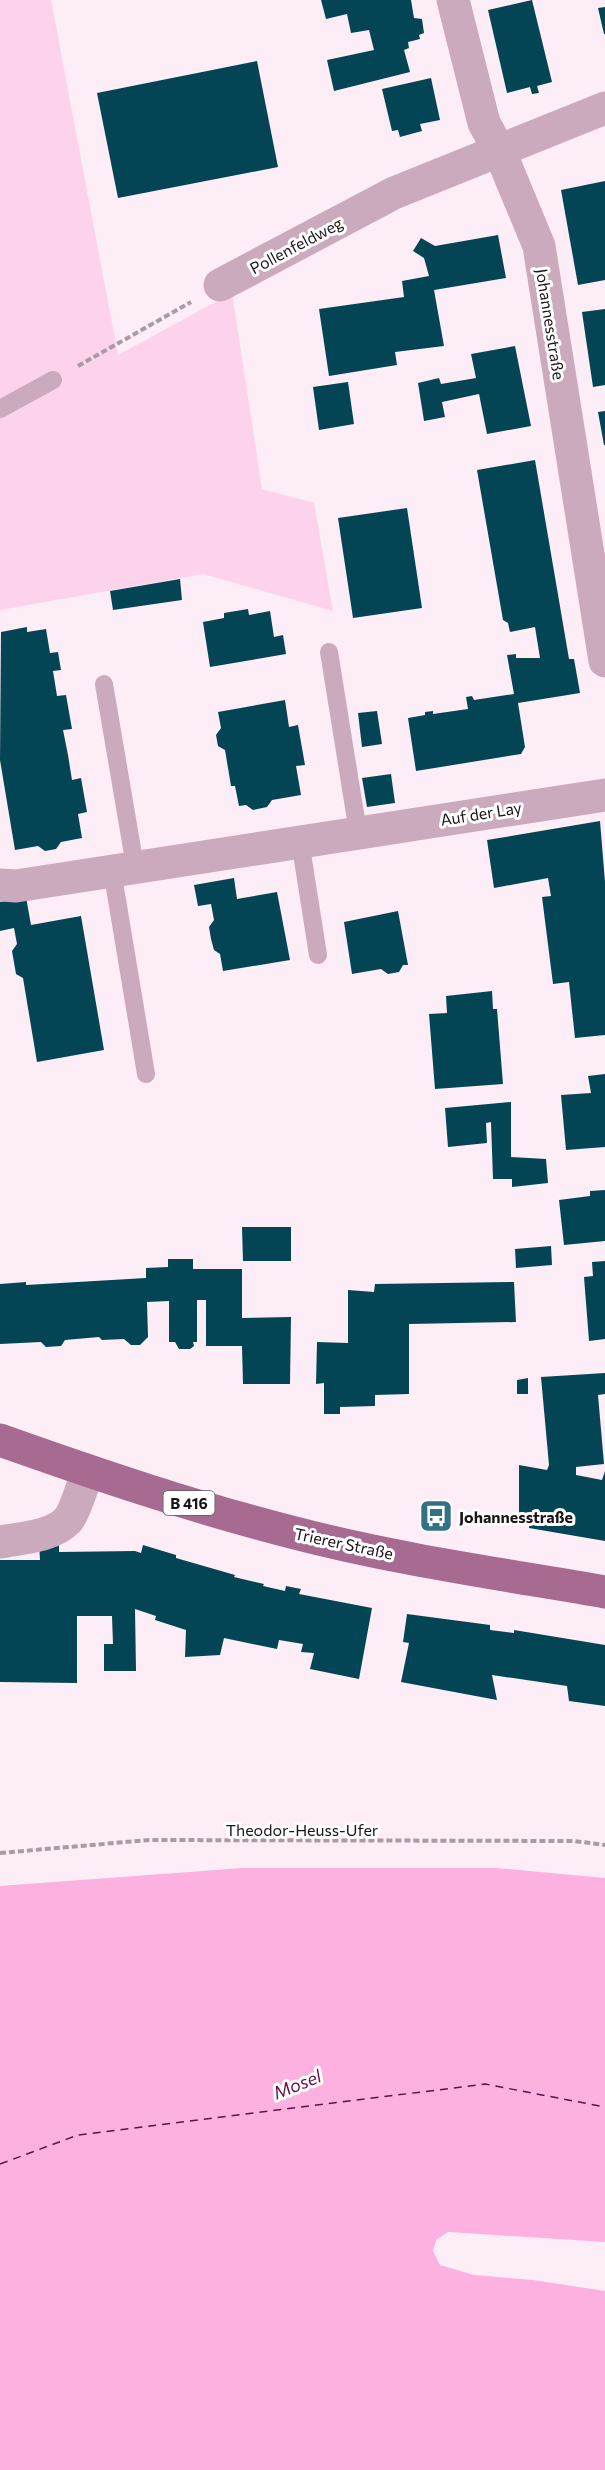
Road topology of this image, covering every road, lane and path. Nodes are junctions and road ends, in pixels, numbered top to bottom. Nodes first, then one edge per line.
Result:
1 (453, 0) edge
2 (605, 108) edge
3 (500, 152) junction
4 (220, 285) joint
5 (53, 380) joint
6 (0, 409) edge
7 (329, 652) dead end
8 (605, 661) edge
9 (104, 684) dead end
10 (605, 795) edge
11 (358, 832) junction
12 (300, 841) junction
13 (123, 868) junction
14 (0, 885) edge
15 (318, 955) dead end
16 (146, 1074) dead end
17 (0, 1440) edge
18 (88, 1471) junction
19 (0, 1542) edge
20 (605, 1592) edge
21 (605, 1845) edge
22 (0, 1853) edge

1 - 3 street, Johannesstraße
2 - 3 street, Pollenfeldweg
3 - 4 street, Pollenfeldweg
3 - 8 street, Johannesstraße
4 - 5 path
5 - 6 lane
7 - 11 lane
9 - 13 lane
10 - 11 street, Auf der Lay
11 - 12 street, Auf der Lay
12 - 13 street, Auf der Lay
12 - 15 lane
13 - 14 street, Auf der Lay
13 - 16 lane
17 - 18 main road, Trierer Straße / B 416
18 - 19 street
18 - 20 main road, Trierer Straße / B 416
21 - 22 path, Theodor-Heuss-Ufer

